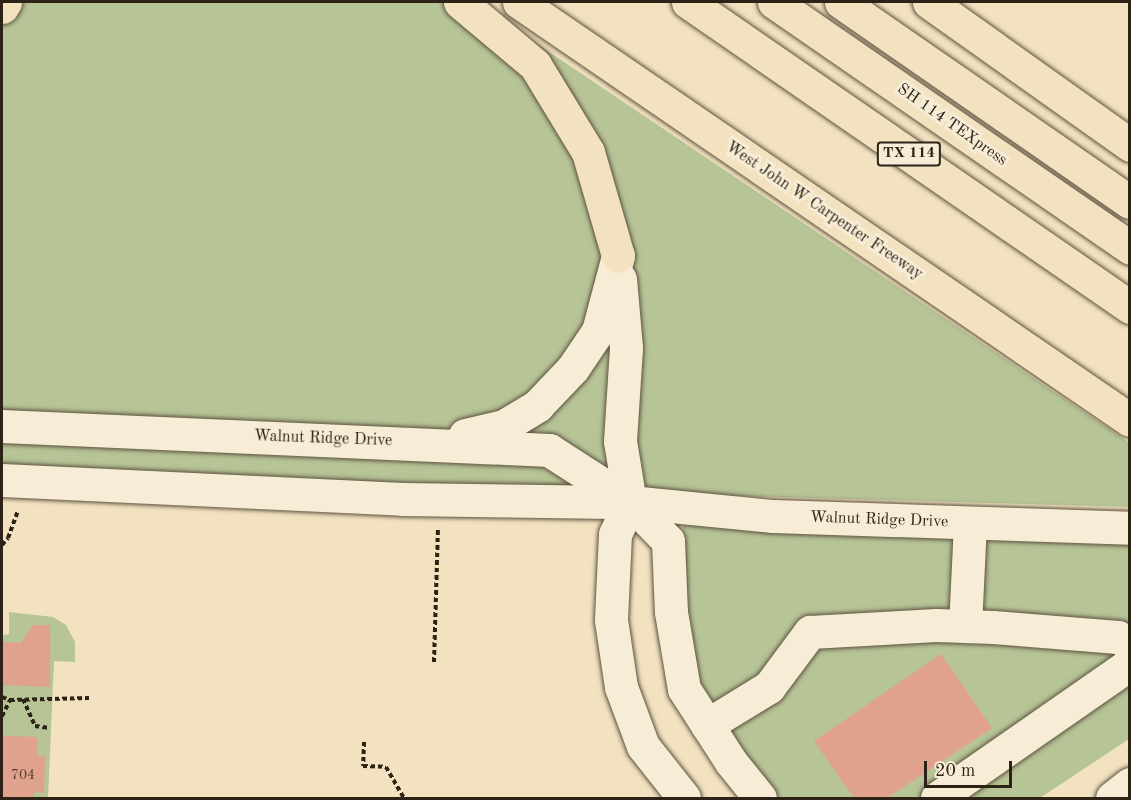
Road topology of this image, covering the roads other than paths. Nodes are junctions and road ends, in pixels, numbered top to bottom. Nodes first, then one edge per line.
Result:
1 (5, 2) edge
2 (460, 2) edge
3 (519, 2) edge
4 (688, 2) edge
5 (774, 2) edge
6 (841, 2) edge
7 (929, 2) edge
8 (2, 7) edge
9 (1130, 145) edge
10 (1130, 201) edge
11 (1130, 248) edge
12 (618, 256) junction
13 (1130, 307) edge
14 (1130, 420) edge
15 (2, 426) edge
16 (431, 443) junction
17 (2, 480) edge
18 (630, 502) junction
19 (970, 523) junction
20 (1130, 528) edge
21 (965, 626) junction
22 (1130, 644) edge
23 (1130, 664) edge
24 (707, 725) junction
25 (1130, 784) edge
26 (684, 798) edge
27 (760, 798) edge
28 (937, 798) edge
29 (1112, 798) edge

1 - 8 main road
2 - 12 main road
3 - 14 main road, West John W Carpenter Freeway
4 - 13 main road, TX 114
5 - 11 main road, SH 114 TEXpress
6 - 10 main road
7 - 9 main road
12 - 16 street
12 - 18 street
15 - 16 street, Walnut Ridge Drive
16 - 18 street, Walnut Ridge Drive
17 - 18 street, Walnut Ridge Drive
18 - 19 street, Walnut Ridge Drive
18 - 24 street
18 - 26 street
19 - 20 street, Walnut Ridge Drive
19 - 21 street
21 - 22 street
21 - 24 street
23 - 28 street
24 - 27 street
25 - 29 street

